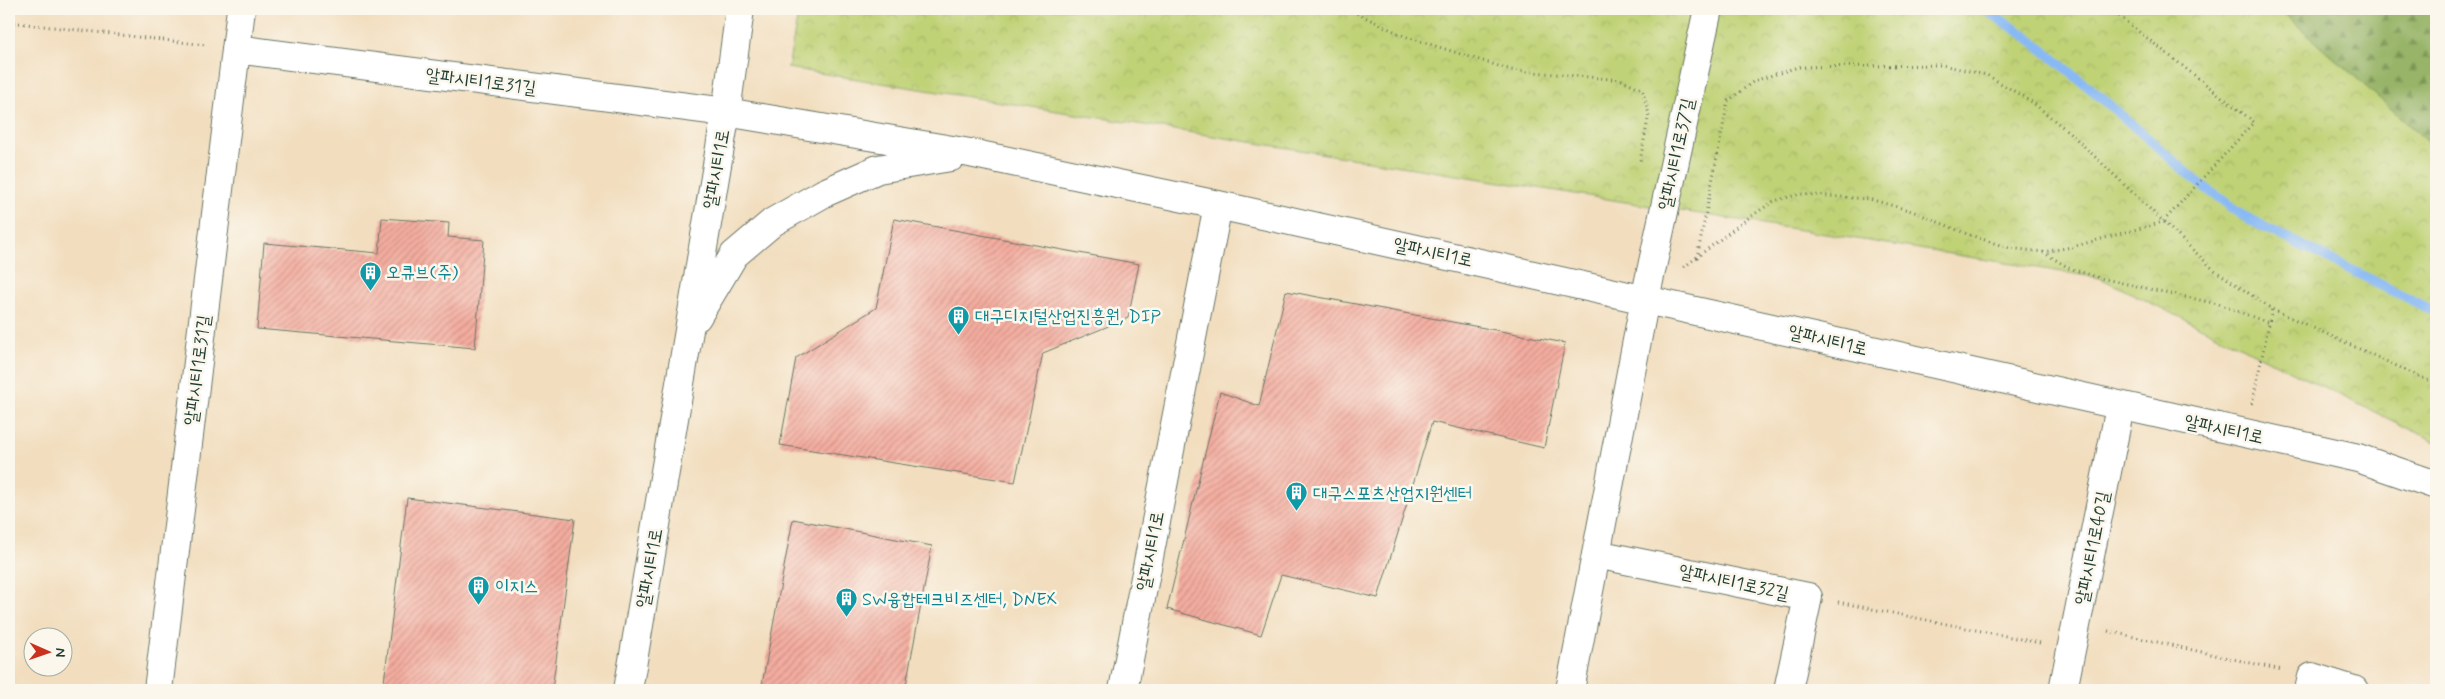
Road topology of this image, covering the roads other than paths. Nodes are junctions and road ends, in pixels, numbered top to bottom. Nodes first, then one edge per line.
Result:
1 (241, 9) edge
2 (740, 9) edge
3 (1708, 9) edge
4 (236, 49) junction
5 (726, 112) junction
6 (970, 154) junction
7 (1218, 205) junction
8 (1645, 298) junction
9 (689, 331) junction
10 (2120, 407) junction
11 (2436, 485) edge
12 (1596, 554) junction
13 (2310, 684) edge
14 (158, 690) edge
15 (628, 690) edge
16 (1123, 690) edge
17 (1570, 690) edge
18 (1788, 690) edge
19 (2063, 690) edge
20 (2354, 690) edge

1 - 4 street, 알파시티1로31길
2 - 5 street
3 - 8 street, 알파시티1로37길
4 - 5 street, 알파시티1로31길
4 - 14 street, 알파시티1로31길
5 - 6 street, 알파시티1로
5 - 9 street, 알파시티1로
6 - 7 street, 알파시티1로
6 - 9 street
7 - 8 street, 알파시티1로
7 - 16 street, 알파시티1로
8 - 10 street, 알파시티1로
8 - 12 street
9 - 15 street, 알파시티1로
10 - 11 street, 알파시티1로
10 - 19 street, 알파시티1로40길
12 - 17 street
12 - 18 street, 알파시티1로32길
13 - 20 street

